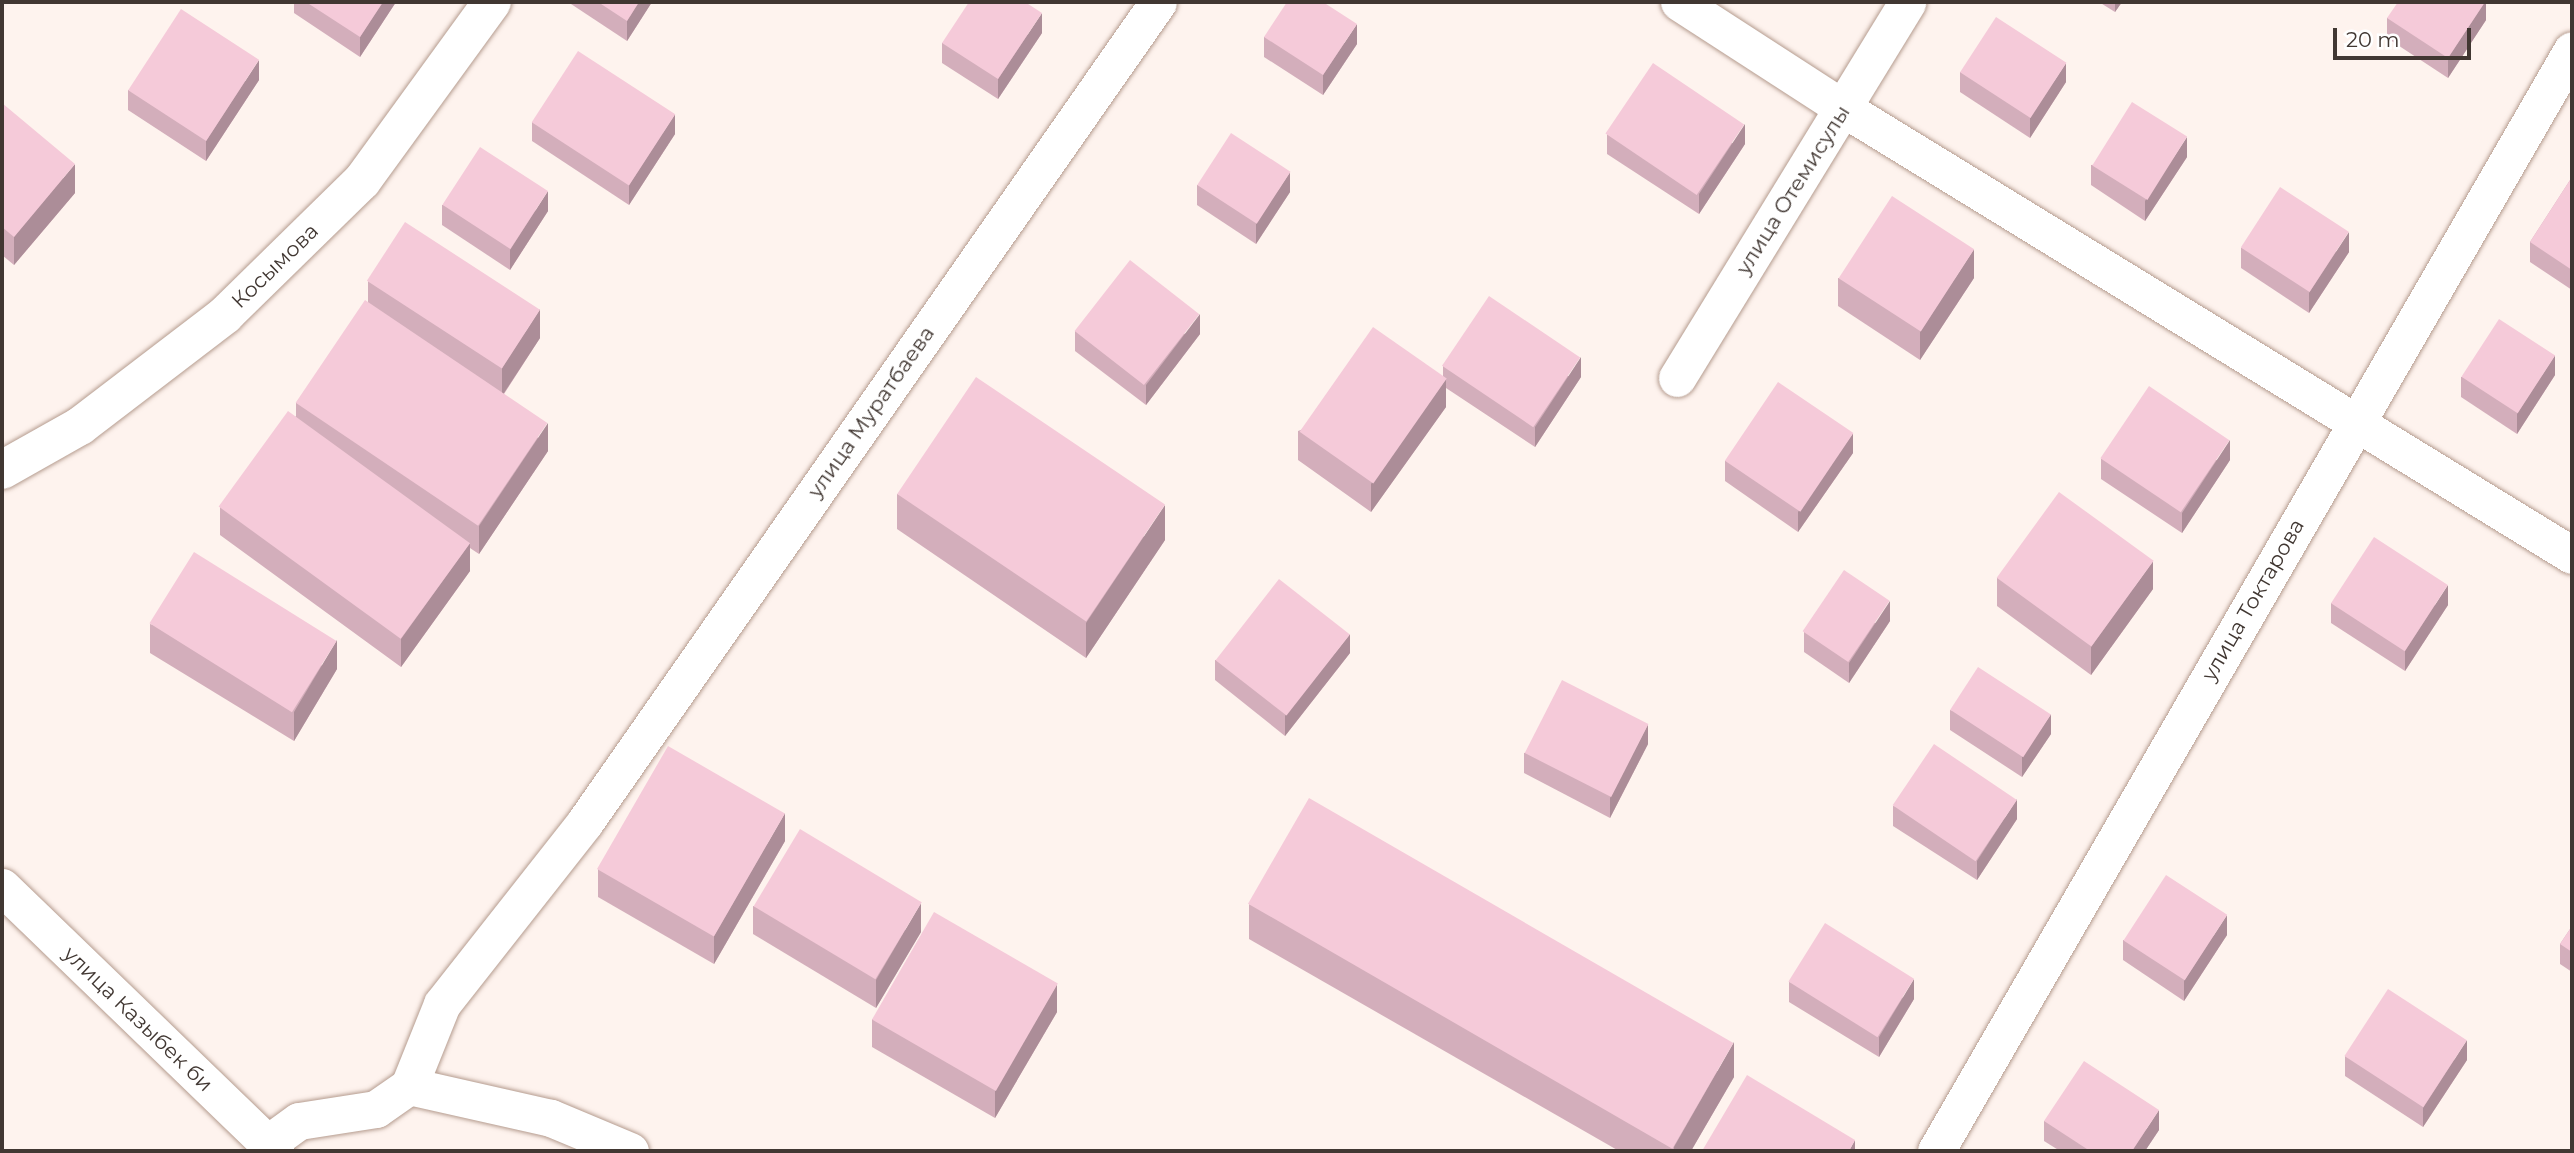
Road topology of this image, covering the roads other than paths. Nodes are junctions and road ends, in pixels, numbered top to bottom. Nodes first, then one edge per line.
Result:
1 (492, 2) edge
2 (1158, 2) edge
3 (1679, 2) edge
4 (1908, 2) edge
5 (2572, 50) edge
6 (1843, 108) junction
7 (1677, 378) dead end
8 (2356, 420) junction
9 (2, 470) edge
10 (2572, 555) edge
11 (2, 887) edge
12 (409, 1086) junction
13 (271, 1147) edge
14 (630, 1151) edge
15 (1936, 1151) edge

1 - 9 street, Косымова
2 - 12 street, улица Муратбаева
3 - 6 street
4 - 6 street, улица Отемисулы
5 - 8 street, улица Токтарова
6 - 7 street, улица Отемисулы
6 - 8 street
8 - 10 street
8 - 15 street, улица Токтарова
11 - 13 street, улица Казыбек би
12 - 13 street
12 - 14 street

